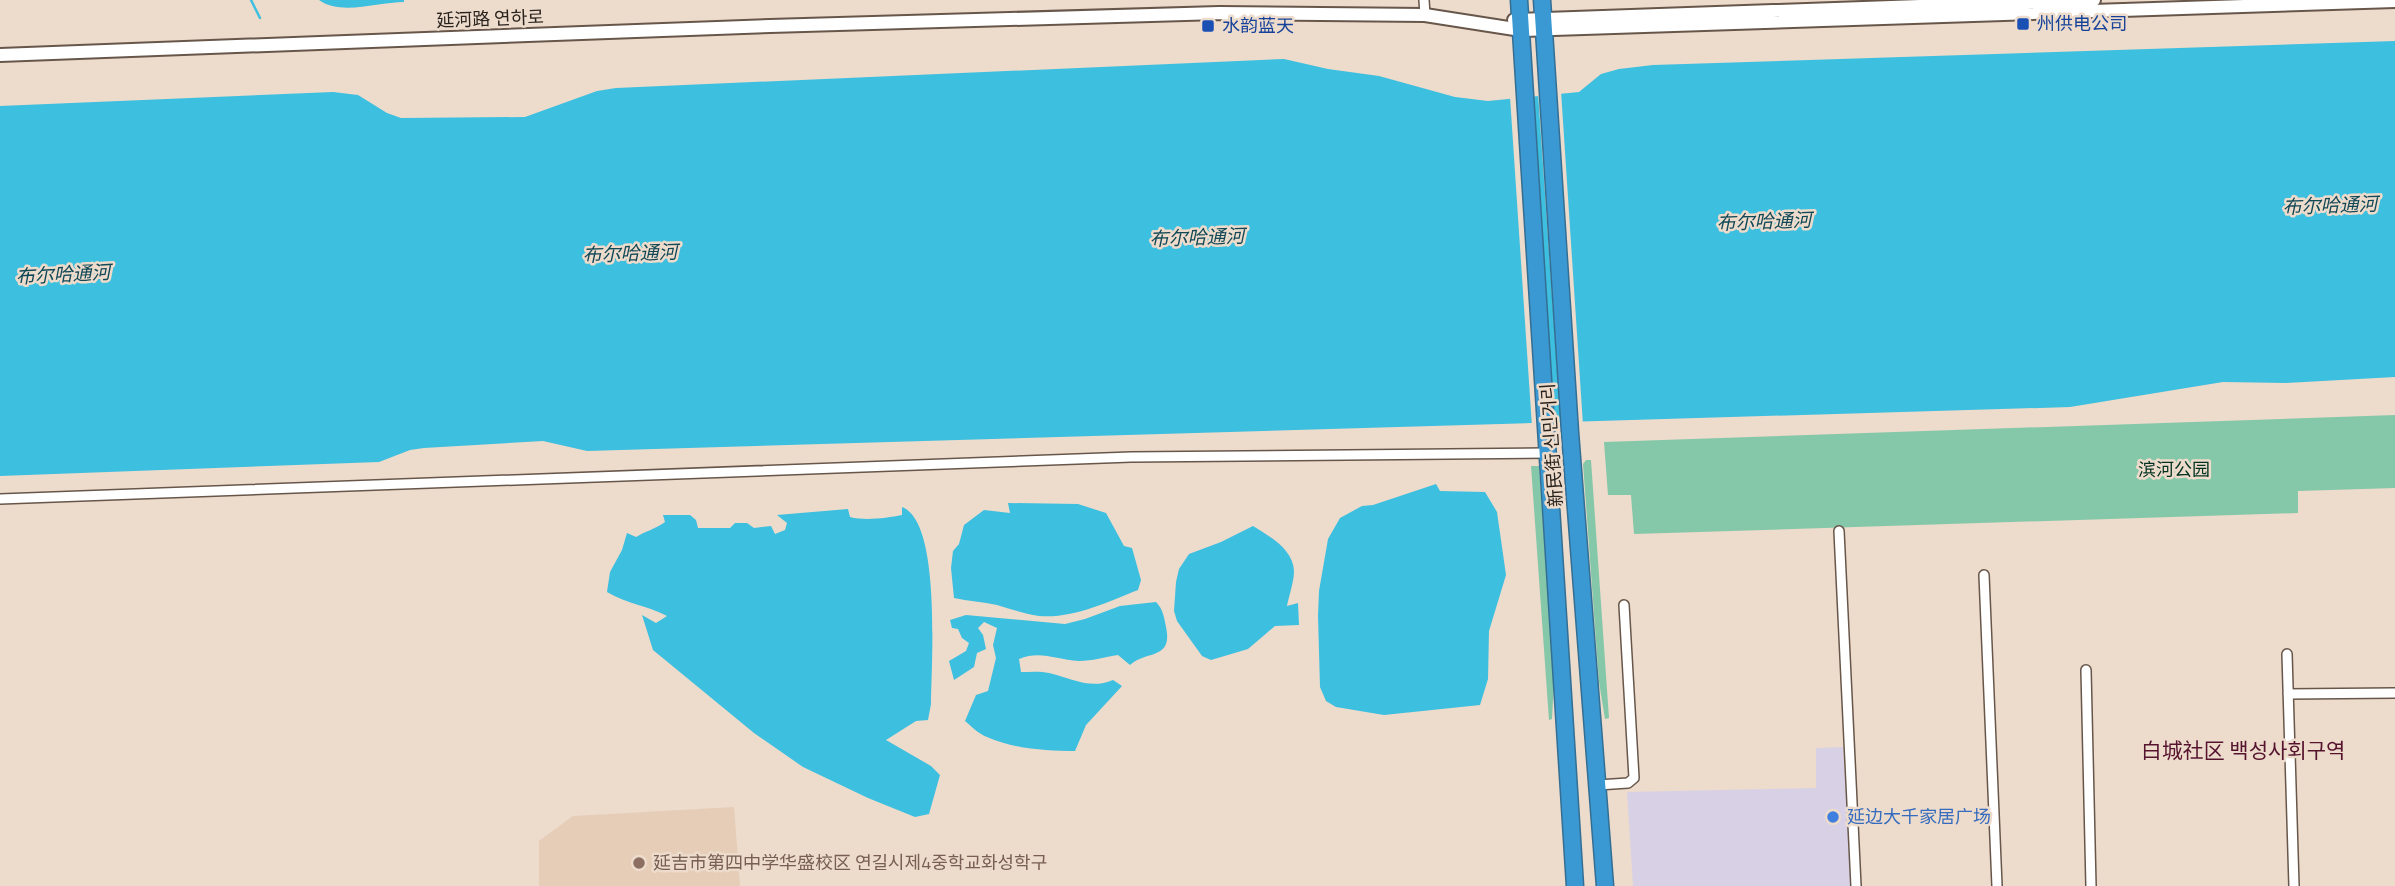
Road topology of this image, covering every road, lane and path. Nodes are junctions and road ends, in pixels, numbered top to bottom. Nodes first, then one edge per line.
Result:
1 (1424, 0) edge
2 (1519, 0) edge
3 (1542, 0) edge
4 (2094, 0) edge
5 (2395, 1) edge
6 (1425, 15) junction
7 (1544, 24) junction
8 (1521, 25) junction
9 (0, 55) edge
10 (1549, 457) junction
11 (1573, 459) junction
12 (0, 499) edge
13 (1839, 531) dead end
14 (1984, 575) dead end
15 (1624, 605) dead end
16 (2287, 654) dead end
17 (2087, 670) dead end
18 (2395, 693) edge
19 (2288, 694) junction
20 (1598, 785) junction
21 (1575, 886) edge
22 (1605, 886) edge
23 (1856, 886) edge
24 (1997, 886) edge
25 (2091, 886) edge
26 (2294, 886) edge

1 - 6 street
2 - 8 highway, 新民街 신민거리
3 - 7 highway, 新民街 신민거리
4 - 7 main road, 延河路 연하로
5 - 7 main road, 延河路 연하로
6 - 8 main road, 延河路 연하로
6 - 9 main road, 延河路 연하로
7 - 8 main road, 延河路 연하로
7 - 11 highway, 新民街 신민거리
8 - 10 highway, 新民街 신민거리
10 - 11 highway
10 - 12 street
10 - 21 highway, 新民街 신민거리
11 - 20 highway, 新民街 신민거리
13 - 23 street
14 - 24 street
15 - 20 street
16 - 19 street
17 - 25 street
18 - 19 street
19 - 26 street
20 - 22 highway, 新民街 신민거리

